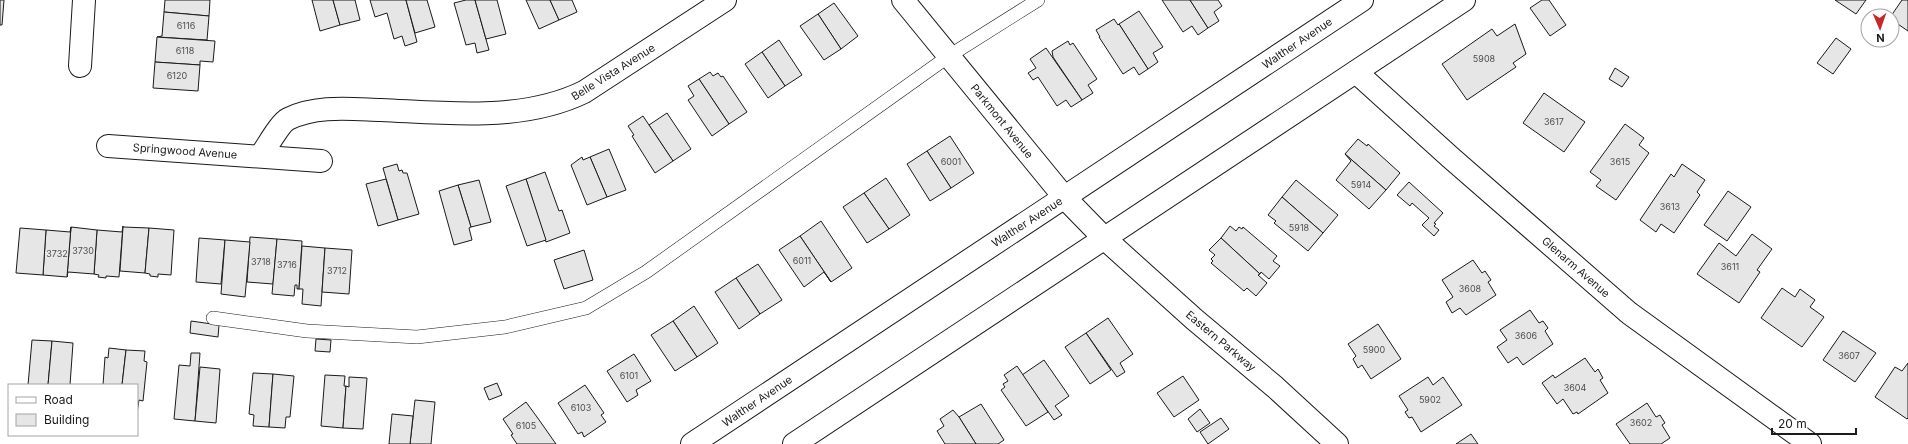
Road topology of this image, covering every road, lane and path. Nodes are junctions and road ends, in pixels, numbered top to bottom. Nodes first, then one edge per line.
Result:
1 (84, 0) edge
2 (725, 0) edge
3 (903, 0) edge
4 (1038, 0) edge
5 (1362, 0) edge
6 (1464, 0) edge
7 (949, 56) junction
8 (80, 66) dead end
9 (1356, 72) junction
10 (108, 146) dead end
11 (261, 156) junction
12 (320, 161) dead end
13 (1065, 198) junction
14 (1104, 238) junction
15 (213, 318) dead end
16 (692, 444) edge
17 (794, 444) edge
18 (1337, 444) edge
19 (1810, 444) edge

1 - 8 street
2 - 11 street, Belle Vista Avenue
3 - 7 street, Parkmont Avenue
4 - 7 lane
5 - 13 street, Walther Avenue
6 - 9 street
7 - 13 street, Parkmont Avenue
7 - 15 lane
9 - 14 street
9 - 19 street, Glenarm Avenue
10 - 11 street, Springwood Avenue
11 - 12 street, Springwood Avenue
13 - 14 street, Parkmont Avenue
13 - 16 street, Walther Avenue
14 - 17 street
14 - 18 street, Eastern Parkway

